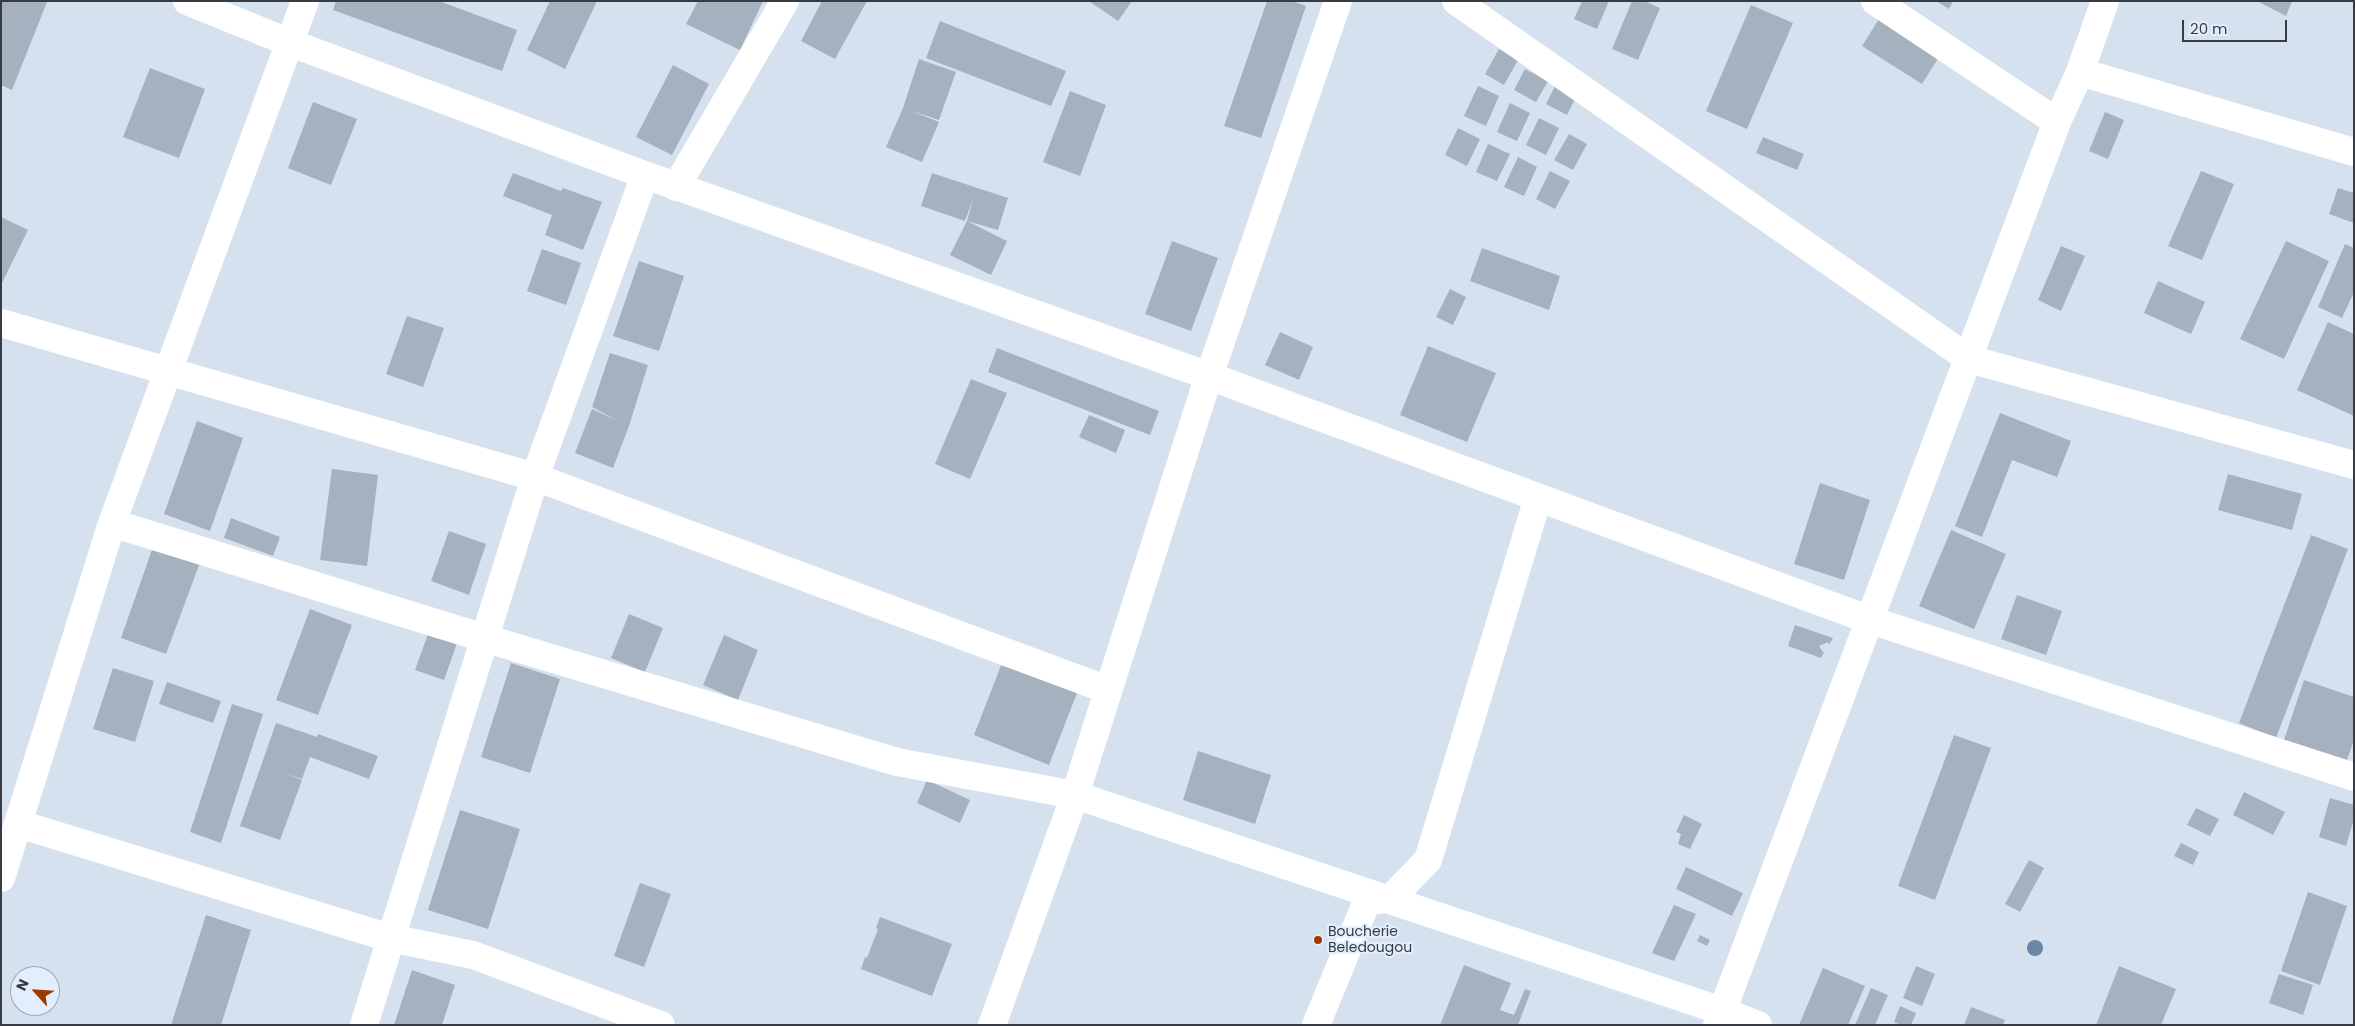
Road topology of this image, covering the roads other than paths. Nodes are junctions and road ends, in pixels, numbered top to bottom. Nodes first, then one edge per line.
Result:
1 (187, 1) edge
2 (304, 1) edge
3 (785, 1) edge
4 (1338, 1) edge
5 (1456, 1) edge
6 (1875, 1) edge
7 (2105, 1) edge
8 (288, 42) junction
9 (2080, 72) junction
10 (2056, 122) junction
11 (2354, 152) edge
12 (645, 175) junction
13 (676, 187) junction
14 (1, 323) edge
15 (1968, 359) junction
16 (167, 372) junction
17 (1209, 376) junction
18 (2354, 465) edge
19 (535, 477) junction
20 (1538, 498) junction
21 (112, 523) junction
22 (1870, 620) junction
23 (484, 638) junction
24 (1108, 690) junction
25 (2354, 777) edge
26 (1075, 794) junction
27 (19, 824) junction
28 (1, 878) edge
29 (1390, 899) junction
30 (390, 938) junction
31 (1720, 1018) edge
32 (364, 1025) edge
33 (661, 1025) edge
34 (992, 1025) edge
35 (1316, 1025) edge
36 (1758, 1025) edge

1 - 8 street
2 - 8 street
3 - 13 street
4 - 17 street
5 - 15 street
6 - 10 street
7 - 9 street
8 - 12 street
8 - 16 street
9 - 10 street
9 - 11 street
10 - 15 street
12 - 13 street
12 - 19 street
13 - 17 street
14 - 16 street
15 - 18 street
15 - 22 street
16 - 19 street
16 - 21 street
17 - 20 street
17 - 24 street
19 - 23 street
19 - 24 street
20 - 22 street
20 - 29 street
21 - 23 street
21 - 27 street
22 - 25 street
22 - 31 street
23 - 26 street
23 - 30 street
24 - 26 street
26 - 29 street
26 - 34 street
27 - 28 street
27 - 30 street
29 - 31 street
29 - 35 street
30 - 32 street
30 - 33 street
31 - 36 street

